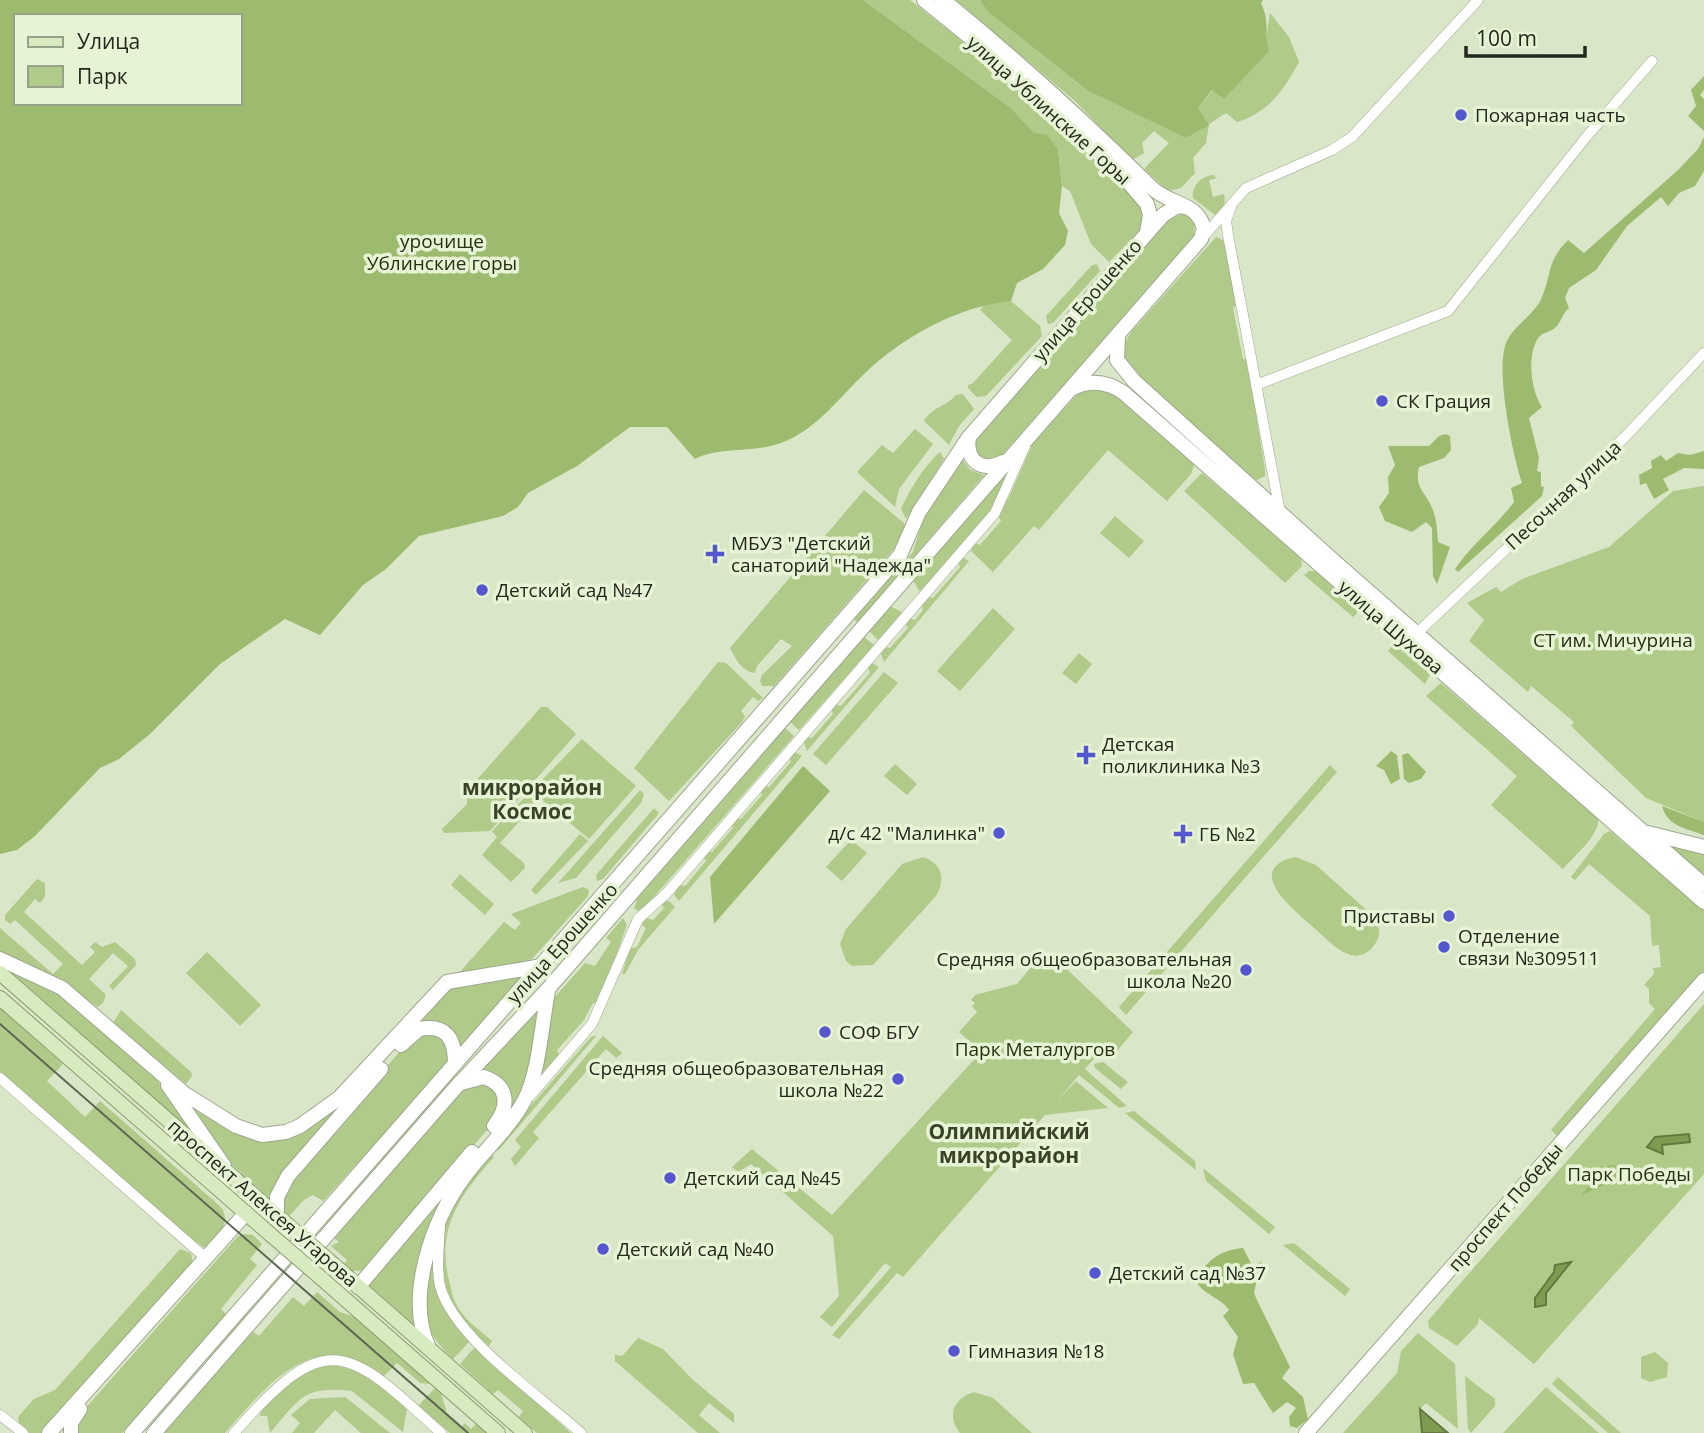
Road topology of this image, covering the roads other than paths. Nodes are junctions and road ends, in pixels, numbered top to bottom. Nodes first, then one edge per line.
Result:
1 (924, 0) edge
2 (943, 0) edge
3 (1478, 0) edge
4 (1652, 61) dead end
5 (1233, 202) junction
6 (1192, 210) junction
7 (1215, 223) junction
8 (1146, 233) junction
9 (1228, 235) junction
10 (1202, 239) junction
11 (1118, 335) junction
12 (1704, 353) edge
13 (1256, 385) junction
14 (1067, 391) junction
15 (1030, 433) junction
16 (969, 437) junction
17 (1005, 461) junction
18 (1280, 512) junction
19 (1412, 637) junction
20 (1639, 833) junction
21 (1704, 847) edge
22 (1704, 885) edge
23 (1704, 902) edge
24 (0, 958) edge
25 (542, 966) junction
26 (0, 973) edge
27 (1704, 980) edge
28 (552, 984) junction
29 (1704, 994) edge
30 (0, 998) edge
31 (455, 1064) junction
32 (160, 1074) junction
33 (0, 1078) edge
34 (457, 1086) junction
35 (524, 1101) junction
36 (231, 1176) junction
37 (246, 1213) junction
38 (280, 1218) junction
39 (440, 1221) junction
40 (207, 1259) junction
41 (358, 1287) junction
42 (414, 1328) junction
43 (396, 1345) junction
44 (0, 1415) edge
45 (23, 1433) edge
46 (49, 1433) edge
47 (71, 1433) edge
48 (132, 1433) edge
49 (154, 1433) edge
50 (234, 1433) edge
51 (441, 1433) edge
52 (498, 1433) edge
53 (525, 1433) edge
54 (580, 1433) edge
55 (1306, 1433) edge
56 (1318, 1433) edge

1 - 8 main road, улица Ублинские Горы
2 - 6 main road, улица Ублинские Горы
3 - 5 street, улица Ерошенко
4 - 13 street
5 - 7 street, улица Ерошенко
5 - 9 street
6 - 7 street
6 - 8 main road, улица Ерошенко
6 - 10 main road
7 - 9 street
7 - 10 street, улица Ерошенко
8 - 16 main road, улица Ерошенко
9 - 10 street
9 - 13 street
10 - 11 main road, улица Ерошенко
11 - 14 main road, улица Ерошенко
11 - 18 main road, улица Шухова
12 - 19 street, Песочная улица
13 - 18 street
14 - 15 main road, улица Ерошенко
14 - 19 main road, улица Шухова
15 - 17 main road, улица Ерошенко
15 - 35 street, улица Ерошенко
16 - 17 main road
16 - 25 main road, улица Ерошенко
17 - 28 main road, улица Ерошенко
18 - 19 main road, улица Шухова
19 - 20 main road, улица Шухова
20 - 21 main road
20 - 22 main road, улица Шухова
20 - 23 main road, улица Шухова
24 - 32 main road
25 - 28 main road
25 - 31 main road, улица Ерошенко
25 - 32 main road
26 - 36 main road, проспект Алексея Угарова
27 - 55 main road, проспект Победы
28 - 34 main road, улица Ерошенко
28 - 35 main road
29 - 56 main road, проспект Победы
30 - 37 main road, проспект Алексея Угарова
31 - 38 main road
31 - 48 main road, улица Ерошенко
32 - 36 main road
33 - 40 street
34 - 41 main road
34 - 49 main road, улица Ерошенко
35 - 39 main road
36 - 38 main road, проспект Алексея Угарова
37 - 40 main road
37 - 43 main road, проспект Алексея Угарова, bridge
38 - 41 main road, проспект Алексея Угарова, bridge
39 - 42 main road
39 - 54 street
40 - 46 main road
40 - 47 main road
41 - 42 main road, проспект Алексея Угарова
42 - 43 main road
42 - 53 main road, проспект Алексея Угарова
43 - 52 main road, проспект Алексея Угарова
44 - 45 street
50 - 51 street

